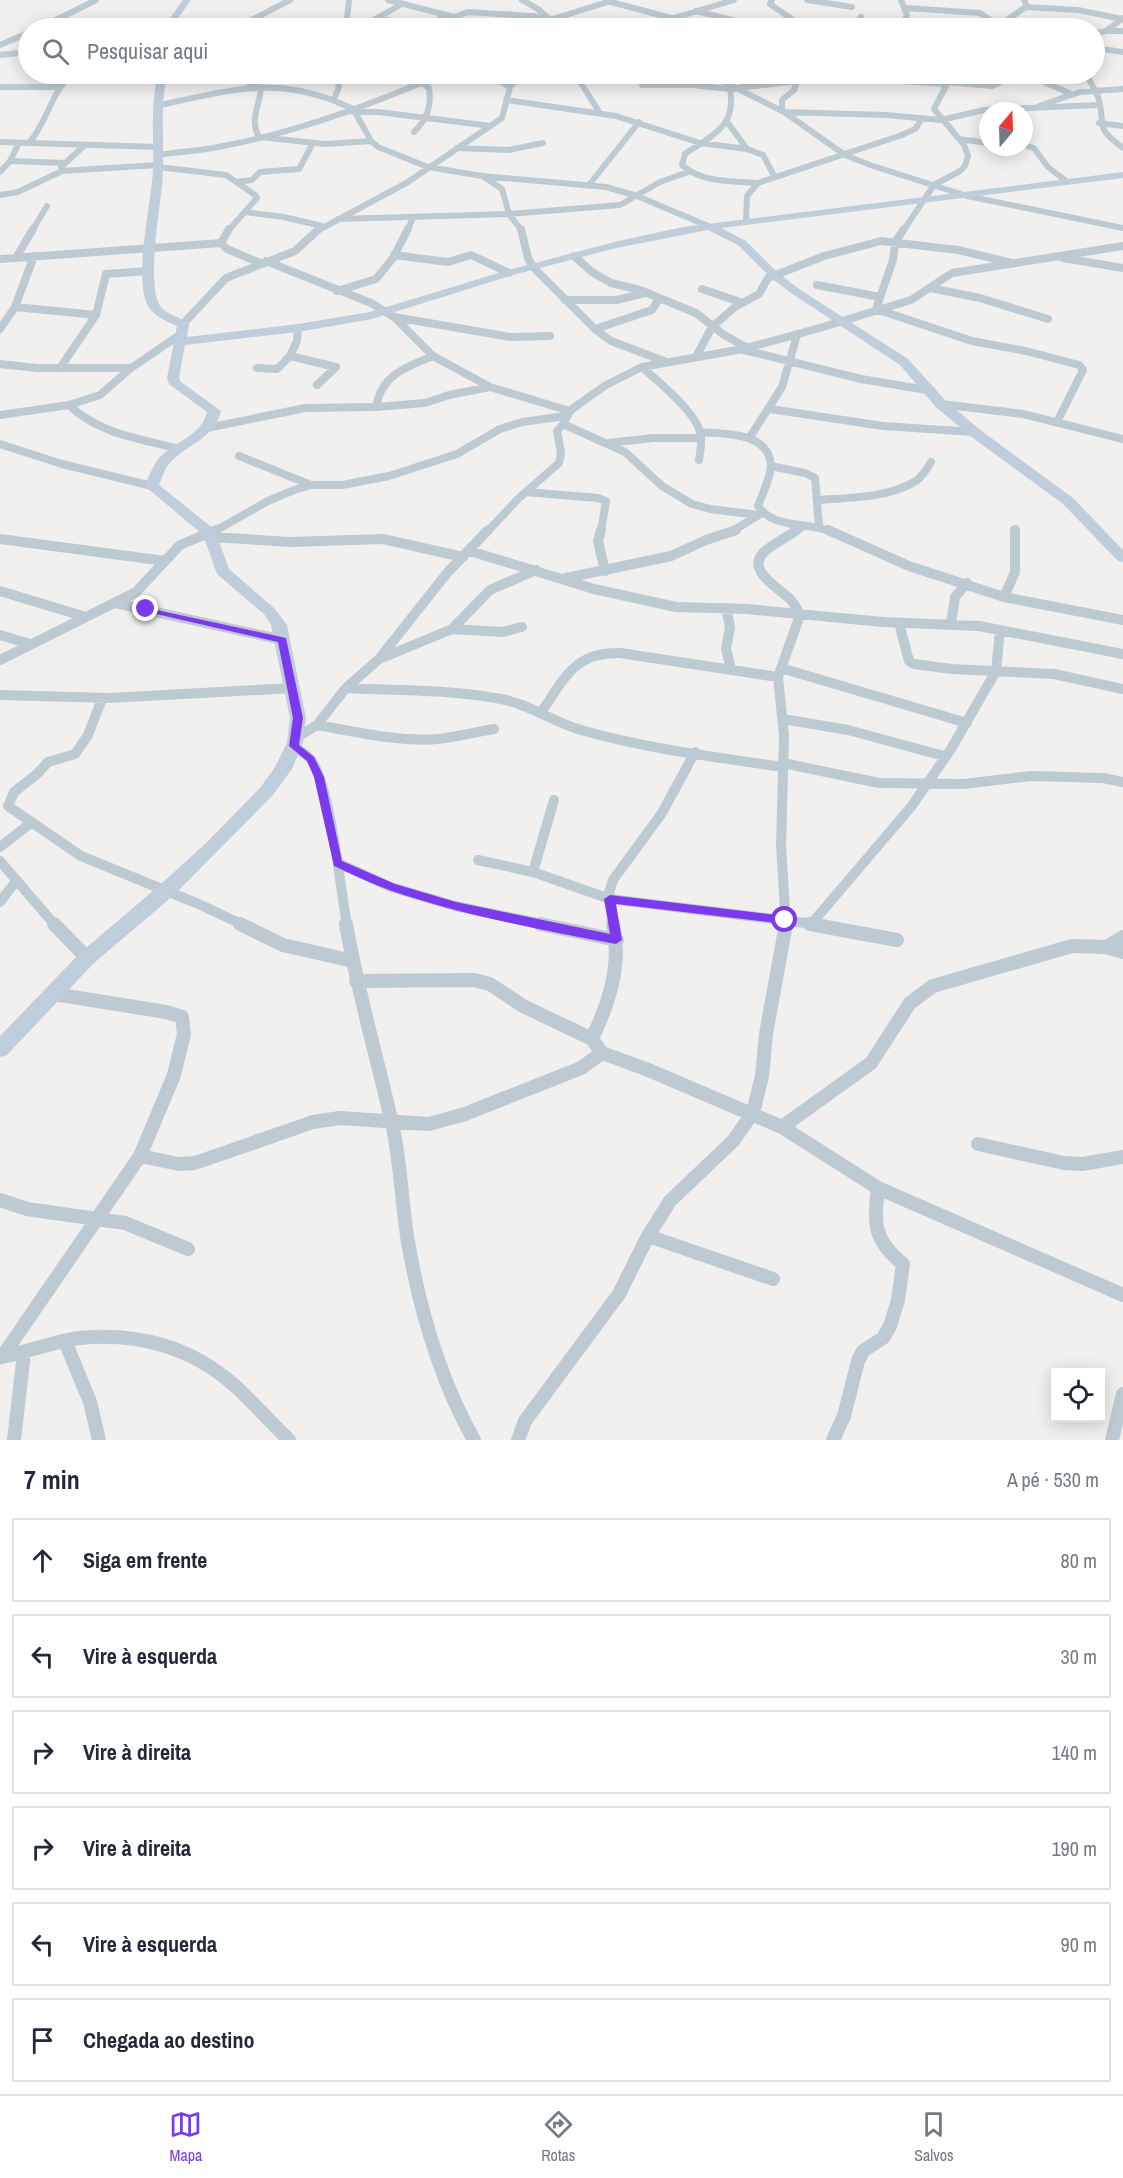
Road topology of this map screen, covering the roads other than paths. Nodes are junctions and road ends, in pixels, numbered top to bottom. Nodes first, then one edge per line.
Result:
1 (187, 0) edge
2 (290, 0) edge
3 (349, 0) edge
4 (388, 0) edge
5 (522, 0) edge
6 (587, 0) edge
7 (734, 0) edge
8 (772, 0) edge
9 (807, 0) edge
10 (901, 0) edge
11 (1024, 0) edge
12 (82, 1) edge
13 (94, 1) edge
14 (611, 2) edge
15 (402, 4) junction
16 (852, 7) dead end
17 (1026, 7) junction
18 (906, 8) junction
19 (696, 11) junction
20 (446, 16) junction
21 (673, 17) junction
22 (60, 18) edge
23 (174, 18) edge
24 (257, 18) edge
25 (347, 18) edge
26 (381, 18) edge
27 (442, 18) edge
28 (536, 18) edge
29 (546, 18) edge
30 (551, 18) edge
31 (670, 18) edge
32 (676, 18) edge
33 (714, 18) edge
34 (791, 18) edge
35 (906, 18) edge
36 (990, 18) edge
37 (1012, 18) edge
38 (1122, 18) edge
39 (1106, 31) joint
40 (1123, 31) edge
41 (18, 37) edge
42 (0, 45) edge
43 (1105, 49) edge
44 (1123, 52) edge
45 (18, 53) edge
46 (0, 55) edge
47 (61, 84) edge
48 (160, 84) edge
49 (252, 84) edge
50 (338, 84) edge
51 (419, 84) edge
52 (424, 84) edge
53 (505, 84) edge
54 (581, 84) edge
55 (727, 84) edge
56 (740, 84) edge
57 (770, 84) edge
58 (796, 84) edge
59 (944, 84) edge
60 (979, 84) edge
61 (996, 84) edge
62 (1049, 84) edge
63 (1091, 84) edge
64 (642, 85) dead end
65 (509, 86) joint
66 (0, 87) edge
67 (58, 87) junction
68 (261, 87) junction
69 (735, 88) junction
70 (1094, 88) junction
71 (1123, 89) edge
72 (1069, 93) junction
73 (335, 97) junction
74 (506, 100) junction
75 (1099, 105) junction
76 (156, 106) junction
77 (1033, 108) edge
78 (1036, 108) junction
79 (354, 110) junction
80 (783, 111) junction
81 (979, 111) edge
82 (600, 113) junction
83 (427, 117) junction
84 (922, 119) junction
85 (941, 120) junction
86 (639, 122) junction
87 (728, 123) junction
88 (1099, 123) junction
89 (491, 126) junction
90 (1123, 126) edge
91 (414, 132) dead end
92 (259, 137) junction
93 (958, 139) junction
94 (34, 141) junction
95 (371, 141) junction
96 (0, 142) edge
97 (979, 142) edge
98 (19, 143) junction
99 (313, 143) junction
100 (543, 143) dead end
101 (700, 143) junction
102 (85, 145) junction
103 (457, 148) junction
104 (1033, 148) edge
105 (1123, 148) edge
106 (747, 149) junction
107 (845, 154) junction
108 (158, 159) junction
109 (10, 161) junction
110 (65, 164) junction
111 (428, 167) junction
112 (0, 172) edge
113 (688, 172) junction
114 (56, 173) junction
115 (1123, 175) edge
116 (482, 176) junction
117 (774, 176) junction
118 (1066, 181) junction
119 (236, 182) junction
120 (758, 183) junction
121 (589, 185) junction
122 (934, 185) junction
123 (18, 192) junction
124 (0, 195) edge
125 (637, 195) junction
126 (967, 196) junction
127 (922, 202) junction
128 (0, 204) edge
129 (47, 206) dead end
130 (245, 212) junction
131 (508, 214) junction
132 (413, 218) junction
133 (334, 219) junction
134 (746, 221) junction
135 (322, 226) junction
136 (708, 226) junction
137 (1123, 228) edge
138 (895, 242) junction
139 (220, 243) junction
140 (742, 243) junction
141 (1123, 246) edge
142 (152, 248) junction
143 (394, 255) junction
144 (574, 255) junction
145 (34, 256) junction
146 (1059, 257) junction
147 (16, 258) junction
148 (0, 259) edge
149 (263, 262) junction
150 (1015, 264) junction
151 (533, 267) junction
152 (1123, 268) edge
153 (148, 271) junction
154 (509, 273) junction
155 (774, 274) junction
156 (817, 285) dead end
157 (930, 288) junction
158 (702, 290) dead end
159 (337, 291) junction
160 (645, 294) junction
161 (880, 297) junction
162 (659, 299) junction
163 (565, 300) junction
164 (743, 303) junction
165 (15, 307) junction
166 (876, 309) junction
167 (96, 315) junction
168 (389, 315) junction
169 (1048, 319) dead end
170 (840, 322) junction
171 (712, 327) junction
172 (298, 328) junction
173 (595, 328) junction
174 (0, 330) edge
175 (181, 333) junction
176 (797, 335) junction
177 (550, 336) dead end
178 (746, 349) junction
179 (290, 356) junction
180 (433, 357) junction
181 (696, 357) junction
182 (664, 362) junction
183 (789, 362) junction
184 (0, 364) edge
185 (642, 367) junction
186 (60, 368) junction
187 (131, 368) junction
188 (257, 368) dead end
189 (317, 385) dead end
190 (490, 387) junction
191 (927, 390) junction
192 (941, 404) junction
193 (69, 405) junction
194 (376, 407) junction
195 (770, 409) junction
196 (0, 415) edge
197 (566, 417) junction
198 (1057, 422) junction
199 (207, 428) junction
200 (974, 432) junction
201 (700, 435) junction
202 (750, 436) junction
203 (1123, 439) edge
204 (608, 442) junction
205 (0, 444) edge
206 (178, 449) junction
207 (239, 456) dead end
208 (699, 460) dead end
209 (931, 462) dead end
210 (771, 466) junction
211 (311, 485) junction
212 (152, 486) junction
213 (526, 492) junction
214 (817, 500) junction
215 (760, 514) junction
216 (819, 526) junction
217 (802, 527) junction
218 (1015, 530) dead end
219 (211, 535) junction
220 (2, 542) edge
221 (466, 554) junction
222 (1123, 558) edge
223 (165, 561) junction
224 (536, 570) junction
225 (605, 571) junction
226 (564, 579) junction
227 (967, 584) junction
228 (0, 591) edge
229 (1004, 597) junction
230 (115, 603) junction
231 (726, 608) junction
232 (800, 615) junction
233 (86, 617) junction
234 (1123, 620) edge
235 (899, 623) junction
236 (951, 623) junction
237 (522, 627) dead end
238 (452, 629) junction
239 (999, 630) junction
240 (0, 635) edge
241 (283, 640) junction
242 (30, 644) junction
243 (1123, 654) edge
244 (379, 659) junction
245 (0, 660) edge
246 (731, 669) junction
247 (996, 671) junction
248 (779, 673) junction
249 (293, 688) junction
250 (346, 688) junction
251 (1123, 689) edge
252 (0, 695) edge
253 (102, 699) junction
254 (542, 711) junction
255 (783, 718) junction
256 (967, 723) junction
257 (317, 724) junction
258 (494, 729) dead end
259 (295, 742) junction
260 (695, 752) junction
261 (944, 756) junction
262 (783, 765) junction
263 (1123, 782) edge
264 (925, 786) junction
265 (554, 800) dead end
266 (32, 822) junction
267 (0, 847) edge
268 (478, 860) dead end
269 (0, 861) edge
270 (338, 863) junction
271 (533, 872) junction
272 (16, 881) junction
273 (167, 890) junction
274 (610, 899) junction
275 (0, 902) edge
276 (785, 920) junction
277 (812, 923) junction
278 (1123, 937) edge
279 (616, 940) junction
280 (897, 940) dead end
281 (1108, 945) junction
282 (1123, 952) edge
283 (87, 958) junction
284 (353, 961) junction
285 (356, 981) junction
286 (54, 994) junction
287 (592, 1039) junction
288 (0, 1048) edge
289 (602, 1053) junction
290 (753, 1113) junction
291 (391, 1122) junction
292 (782, 1127) junction
293 (978, 1144) dead end
294 (140, 1156) junction
295 (1123, 1157) edge
296 (878, 1188) junction
297 (0, 1200) edge
298 (95, 1219) junction
299 (648, 1236) junction
300 (188, 1249) dead end
301 (773, 1278) dead end
302 (1123, 1295) edge
303 (65, 1341) junction
304 (24, 1353) junction
305 (1, 1357) edge
306 (1123, 1394) edge
307 (14, 1440) edge
308 (99, 1440) edge
309 (289, 1440) edge
310 (474, 1440) edge
311 (518, 1440) edge
312 (833, 1440) edge
313 (1112, 1440) edge

1 - 23 street
2 - 24 street
3 - 25 street
4 - 15 street
5 - 29 street
6 - 14 street
7 - 19 street
8 - 34 street
9 - 16 street
10 - 18 street
11 - 17 street
12 - 13 street
13 - 22 street
14 - 21 street
14 - 30 street
15 - 20 street
15 - 26 street
17 - 37 street
17 - 38 street
18 - 35 street
18 - 36 street
19 - 21 street
19 - 33 street
20 - 27 street
20 - 28 street
21 - 31 street
21 - 32 street
38 - 39 street
39 - 40 street
41 - 42 street
43 - 44 street
45 - 46 street
47 - 67 street
48 - 76 street
49 - 68 street
50 - 73 street
51 - 79 street
52 - 83 street
53 - 65 street
54 - 82 street
55 - 69 street
56 - 69 street
57 - 69 street
58 - 80 street
59 - 85 street
60 - 61 street
62 - 72 street
63 - 70 street
64 - 69 street
65 - 74 street
66 - 67 street
67 - 94 street
68 - 73 street
68 - 76 street
68 - 92 street
69 - 80 street
69 - 87 street
70 - 71 street
70 - 72 street
70 - 75 street
72 - 78 street
73 - 79 street
74 - 82 street
74 - 89 street
75 - 78 street
75 - 88 street
76 - 108 street
77 - 78 street
79 - 83 street
79 - 92 street
79 - 95 street
80 - 84 street
80 - 107 street
81 - 85 street
82 - 86 street
83 - 89 street
83 - 91 street
84 - 85 street
84 - 107 street
85 - 93 street
86 - 101 street
86 - 121 street
87 - 101 street
87 - 106 street
88 - 90 street
88 - 105 street
89 - 103 street
92 - 99 street
92 - 108 street
93 - 97 street
93 - 122 street
94 - 98 street
94 - 102 street
95 - 99 street
95 - 111 street
96 - 98 street
98 - 109 street
99 - 119 street
100 - 103 street
101 - 106 street
101 - 113 street
102 - 108 street
102 - 110 street
103 - 111 street
104 - 118 street
106 - 117 street
107 - 117 street
107 - 122 street
108 - 114 street
108 - 119 street
108 - 142 street
109 - 110 street
109 - 112 street
110 - 114 street
111 - 116 street
111 - 133 street
113 - 120 street
113 - 125 street
114 - 123 street
115 - 118 street
116 - 121 street
116 - 131 street
117 - 120 street
118 - 126 street
119 - 130 street
120 - 134 street
121 - 125 street
122 - 126 street
122 - 127 street
123 - 124 street
123 - 128 street
125 - 131 street
125 - 136 street
126 - 127 street
126 - 137 street
127 - 134 street
127 - 138 street
129 - 147 street
130 - 135 street
130 - 139 street
131 - 132 street
131 - 151 street
132 - 133 street
132 - 143 street
133 - 135 street
134 - 136 street
134 - 140 street
135 - 149 street
136 - 140 street
136 - 144 street
138 - 150 street
138 - 155 street
138 - 161 street
139 - 142 street
139 - 149 street
140 - 155 street
141 - 146 street
142 - 145 street
142 - 153 street
143 - 154 street
143 - 159 street
144 - 151 street
144 - 160 street
145 - 147 street
145 - 165 street
146 - 150 street
146 - 152 street
147 - 148 street
149 - 159 street
149 - 175 street
150 - 157 street
151 - 154 street
151 - 163 street
153 - 167 street
153 - 175 street
154 - 168 street
155 - 164 street
155 - 170 street
156 - 161 street
157 - 166 street
157 - 169 street
158 - 164 street
159 - 168 street
160 - 162 street
160 - 163 street
161 - 166 street
162 - 171 street
162 - 173 street
163 - 173 street
164 - 171 street
165 - 167 street
165 - 174 street
166 - 170 street
166 - 198 street
167 - 186 street
168 - 172 street
168 - 177 street
168 - 180 street
170 - 176 street
170 - 191 street
171 - 178 street
171 - 181 street
172 - 175 street
172 - 179 street
173 - 182 street
175 - 187 street
175 - 199 street
176 - 178 street
176 - 183 street
178 - 181 street
178 - 183 street
179 - 188 street
179 - 189 street
180 - 190 street
180 - 194 street
181 - 182 street
182 - 185 street
183 - 191 street
183 - 195 street
184 - 186 street
185 - 197 street
185 - 201 street
186 - 187 street
187 - 193 street
190 - 194 street
190 - 197 street
191 - 192 street
192 - 198 street
192 - 200 street
193 - 196 street
193 - 206 street
194 - 199 street
195 - 200 street
195 - 202 street
197 - 204 street
197 - 211 street
197 - 213 street
198 - 203 street
199 - 206 street
200 - 222 street
201 - 202 street
201 - 204 street
201 - 208 street
202 - 210 street
204 - 215 street
205 - 212 street
206 - 212 street
207 - 211 street
209 - 214 street
210 - 214 street
210 - 215 street
211 - 219 street
212 - 219 street
213 - 221 street
213 - 225 street
214 - 216 street
215 - 217 street
215 - 225 street
216 - 217 street
216 - 227 street
217 - 232 street
218 - 229 street
219 - 221 street
219 - 223 street
219 - 241 street
220 - 223 street
221 - 224 street
221 - 244 street
223 - 230 street
224 - 226 street
224 - 238 street
225 - 226 street
226 - 231 street
227 - 229 street
227 - 236 street
228 - 233 street
229 - 234 street
230 - 233 street
230 - 241 street
231 - 232 street
231 - 246 street
232 - 235 street
232 - 248 street
233 - 242 street
235 - 236 street
235 - 247 street
236 - 239 street
237 - 238 street
238 - 244 street
239 - 243 street
239 - 247 street
240 - 242 street
241 - 249 street
242 - 245 street
244 - 250 street
246 - 248 street
246 - 254 street
247 - 251 street
247 - 256 street
248 - 255 street
248 - 256 street
249 - 253 street
249 - 259 street
250 - 254 street
250 - 257 street
252 - 253 street
253 - 266 street
254 - 260 street
255 - 261 street
255 - 262 street
256 - 261 street
257 - 258 street
257 - 259 street
259 - 270 street
259 - 273 street
260 - 262 street
260 - 274 street
261 - 264 street
262 - 264 street
262 - 276 street
263 - 264 street
264 - 277 street
265 - 271 street
266 - 267 street
266 - 273 street
268 - 271 street
269 - 272 street
270 - 279 street
270 - 284 street
271 - 274 street
272 - 275 street
272 - 283 street
273 - 283 street
273 - 284 street
274 - 276 street
274 - 279 street
276 - 277 street
276 - 290 street
277 - 280 street
278 - 281 street
279 - 287 street
281 - 282 street
281 - 292 street
283 - 286 street
284 - 285 street
285 - 287 street
285 - 291 street
286 - 288 street
286 - 294 street
287 - 289 street
289 - 290 street
289 - 291 street
290 - 292 street
290 - 299 street
291 - 294 street
291 - 310 street
292 - 296 street
293 - 295 street
294 - 298 street
296 - 302 street
296 - 312 street
297 - 298 street
298 - 300 street
298 - 305 street
299 - 301 street
299 - 311 street
303 - 304 street
303 - 308 street
303 - 309 street
304 - 305 street
304 - 307 street
306 - 313 street

